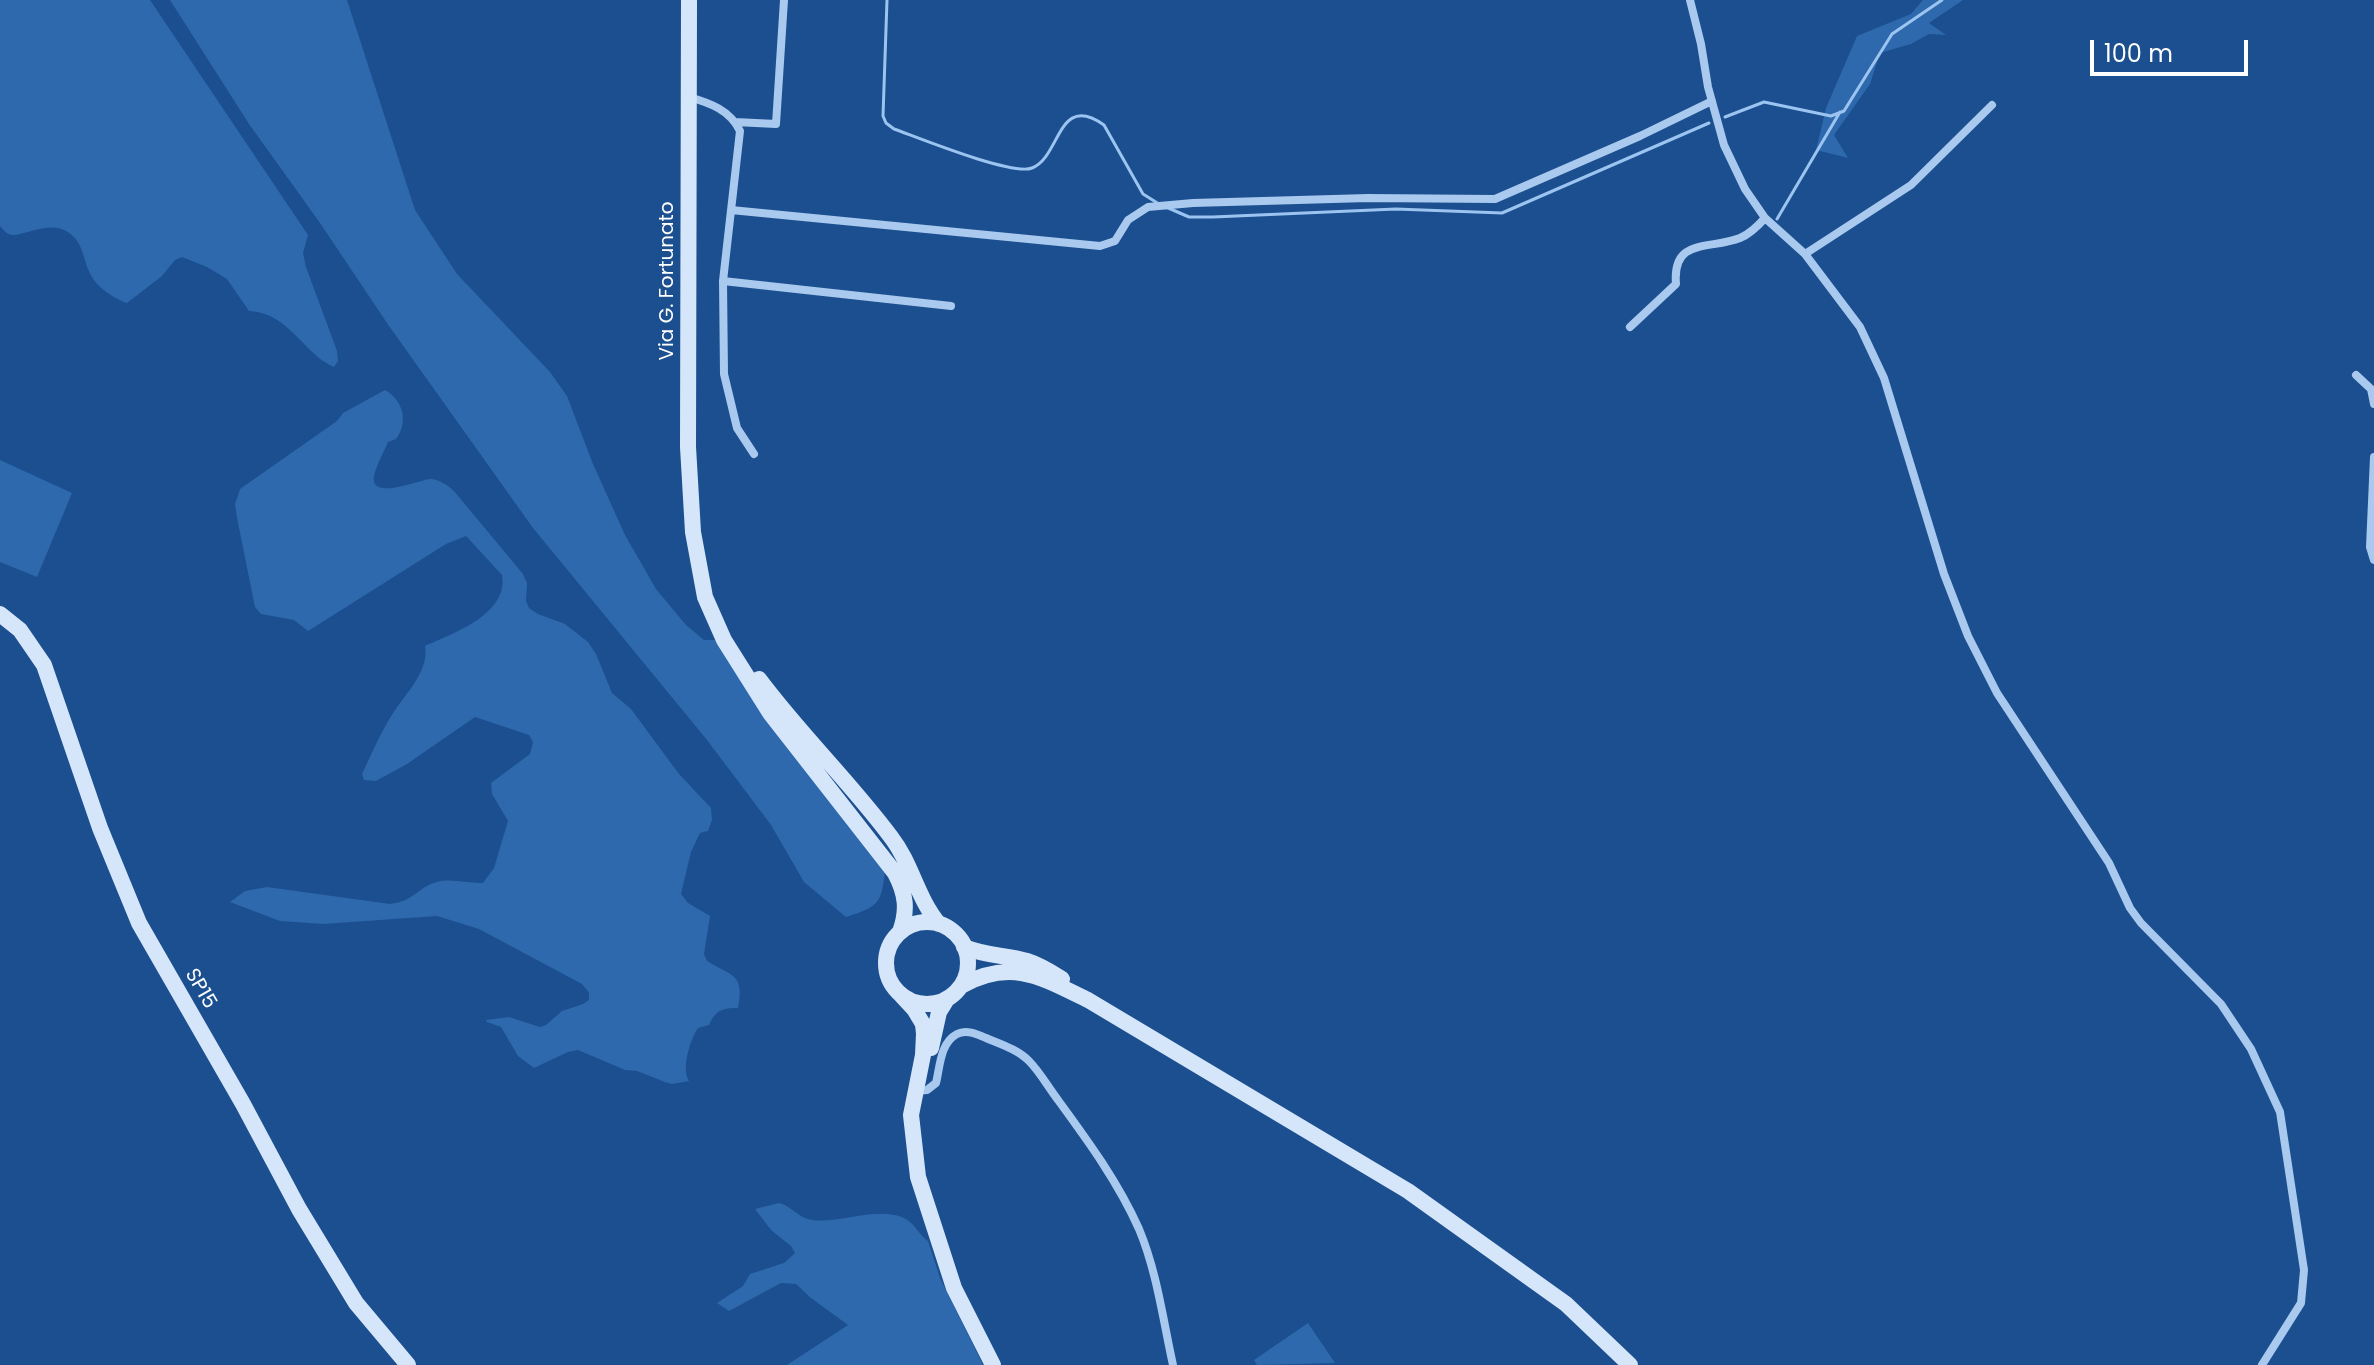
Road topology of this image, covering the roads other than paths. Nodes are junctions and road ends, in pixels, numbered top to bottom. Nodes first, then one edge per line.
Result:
1 (689, 0) edge
2 (784, 0) edge
3 (1690, 0) edge
4 (689, 97) junction
5 (1712, 101) junction
6 (1992, 105) dead end
7 (735, 122) junction
8 (731, 210) junction
9 (1765, 218) junction
10 (1805, 254) junction
11 (723, 281) junction
12 (951, 306) dead end
13 (1630, 327) dead end
14 (2356, 375) dead end
15 (2374, 404) edge
16 (754, 454) dead end
17 (2374, 457) edge
18 (2374, 560) edge
19 (698, 561) junction
20 (0, 614) edge
21 (939, 924) junction
22 (900, 932) junction
23 (964, 947) junction
24 (961, 986) junction
25 (901, 995) junction
26 (947, 999) junction
27 (1088, 1000) junction
28 (917, 1083) junction
29 (408, 1365) edge
30 (993, 1365) edge
31 (1173, 1365) edge
32 (1630, 1365) edge
33 (2262, 1365) edge

1 - 4 main road, Via G. Fortunato
2 - 7 street
3 - 5 street
4 - 7 street
4 - 19 main road, Via G. Fortunato
5 - 8 street
5 - 9 street
6 - 10 street
7 - 8 street
8 - 11 street
9 - 10 street
9 - 13 street
10 - 33 street
11 - 12 street
11 - 16 street
14 - 15 street
17 - 18 street
19 - 21 main road, Via G. Fortunato
19 - 22 main road, Via G. Fortunato
20 - 29 main road, SP15
21 - 22 main road
21 - 23 main road
22 - 25 main road
23 - 24 main road
23 - 27 main road
24 - 26 main road
24 - 27 main road
25 - 26 main road
25 - 28 main road
26 - 28 main road
27 - 32 main road
28 - 30 main road
28 - 31 street

